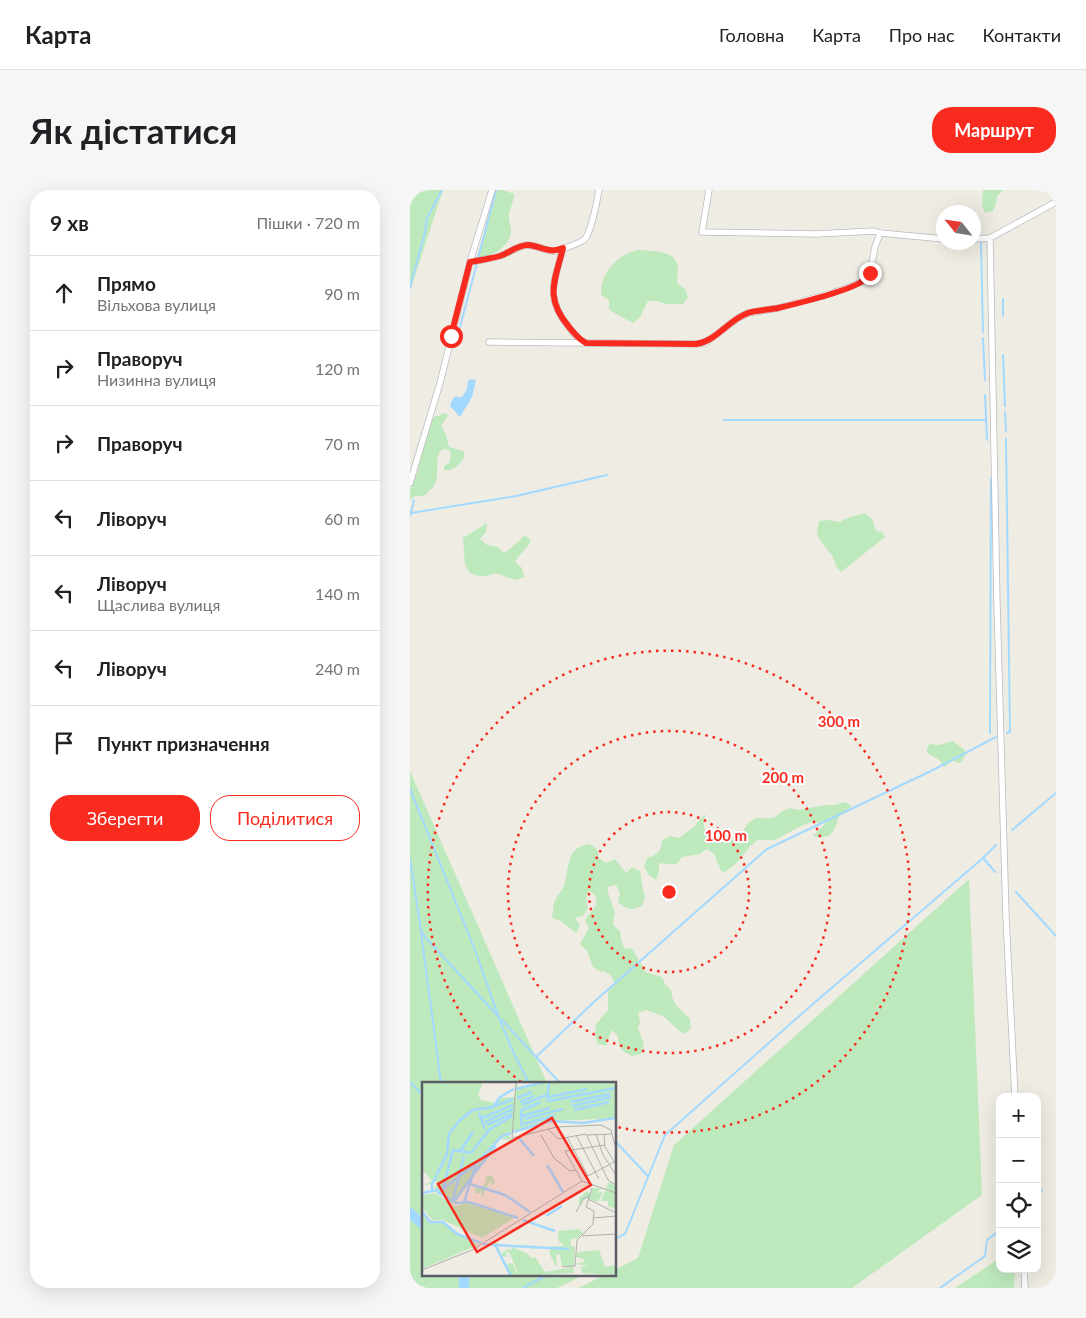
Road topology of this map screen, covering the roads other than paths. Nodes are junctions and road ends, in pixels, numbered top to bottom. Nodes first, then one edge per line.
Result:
1 (492, 190) edge
2 (599, 190) edge
3 (710, 190) edge
4 (1056, 202) edge
5 (880, 233) junction
6 (936, 238) edge
7 (990, 238) junction
8 (981, 239) edge
9 (563, 248) junction
10 (470, 262) junction
11 (489, 342) dead end
12 (586, 343) junction
13 (410, 483) edge
14 (1015, 1093) edge
15 (1024, 1273) edge
16 (1025, 1288) edge

1 - 10 street
2 - 9 street
3 - 5 street
4 - 7 street
5 - 6 street
5 - 12 street
7 - 8 street
7 - 14 street
9 - 10 street
9 - 12 street
10 - 13 street
11 - 12 street
15 - 16 street

